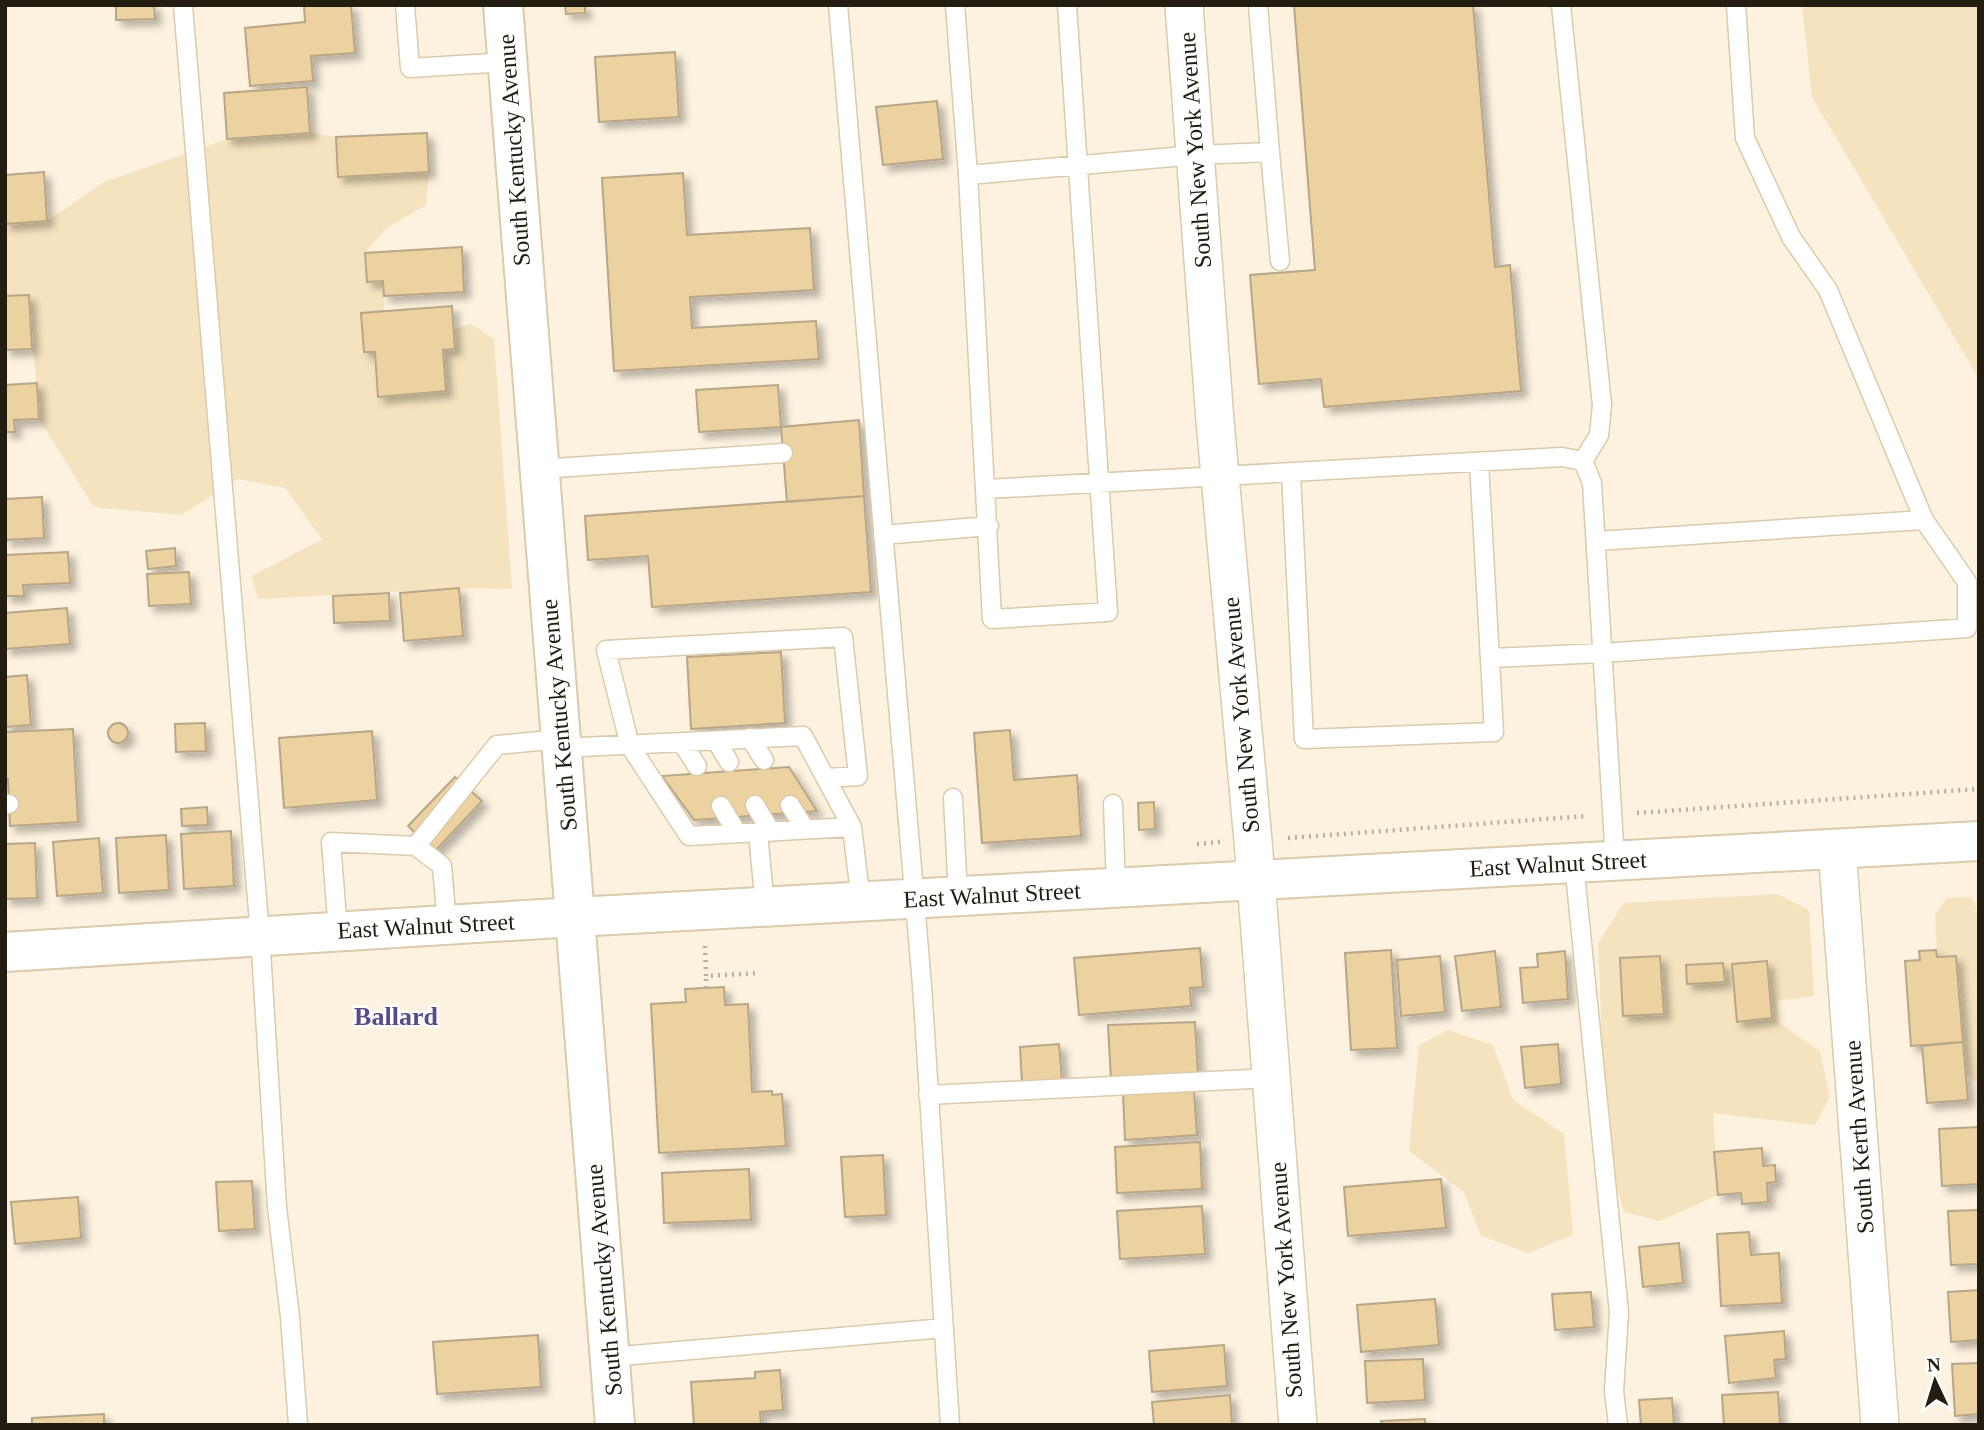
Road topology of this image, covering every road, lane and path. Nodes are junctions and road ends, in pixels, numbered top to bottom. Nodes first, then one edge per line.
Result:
1 (183, 5) edge
2 (405, 5) edge
3 (503, 5) edge
4 (838, 5) edge
5 (955, 5) edge
6 (1067, 5) edge
7 (1184, 5) edge
8 (1258, 5) edge
9 (1561, 5) edge
10 (1736, 5) edge
11 (507, 62) junction
12 (1269, 152) junction
13 (1196, 155) junction
14 (1078, 165) junction
15 (968, 175) junction
16 (1280, 261) dead end
17 (783, 453) dead end
18 (1583, 461) junction
19 (1479, 462) junction
20 (539, 469) junction
21 (1291, 473) junction
22 (1220, 477) junction
23 (1100, 484) junction
24 (987, 489) junction
25 (1924, 520) junction
26 (989, 526) junction
27 (883, 535) junction
28 (1596, 541) junction
29 (1603, 653) junction
30 (1490, 658) junction
31 (750, 738) junction
32 (717, 741) junction
33 (682, 743) junction
34 (561, 744) junction
35 (630, 746) junction
36 (764, 760) dead end
37 (729, 762) dead end
38 (697, 766) dead end
39 (826, 778) junction
40 (953, 798) dead end
41 (1112, 804) dead end
42 (790, 805) dead end
43 (721, 806) dead end
44 (755, 806) dead end
45 (852, 827) junction
46 (805, 829) junction
47 (765, 832) junction
48 (737, 833) junction
49 (1979, 841) edge
50 (416, 845) junction
51 (1837, 849) junction
52 (1615, 860) junction
53 (1574, 863) junction
54 (1255, 880) junction
55 (1116, 888) junction
56 (958, 896) junction
57 (913, 899) junction
58 (861, 902) junction
59 (765, 907) junction
60 (704, 911) junction
61 (575, 917) junction
62 (447, 925) junction
63 (338, 931) junction
64 (260, 935) junction
65 (5, 952) edge
66 (759, 973) dead end
67 (706, 976) junction
68 (706, 988) dead end
69 (1271, 1078) junction
70 (928, 1095) junction
71 (944, 1328) junction
72 (610, 1357) junction
73 (298, 1425) edge
74 (615, 1425) edge
75 (950, 1425) edge
76 (1298, 1425) edge
77 (1618, 1425) edge
78 (1880, 1425) edge

1 - 64 lane
2 - 11 lane
3 - 11 main road, South Kentucky Avenue
4 - 27 lane
5 - 15 lane
6 - 14 lane
7 - 13 street, South New York Avenue
8 - 12 lane
9 - 18 lane
10 - 25 lane
11 - 20 main road, South Kentucky Avenue
12 - 13 lane
12 - 16 lane
13 - 14 lane
13 - 22 street, South New York Avenue
14 - 15 lane
14 - 23 lane
15 - 24 lane
17 - 20 lane
18 - 19 lane
18 - 28 lane
19 - 21 lane
19 - 30 lane
20 - 34 main road, South Kentucky Avenue
21 - 22 lane
21 - 30 lane
22 - 23 lane
22 - 54 street, South New York Avenue
23 - 24 lane
23 - 26 lane
24 - 26 lane
25 - 28 lane
25 - 29 lane
26 - 27 lane
27 - 57 lane
28 - 29 lane
29 - 30 lane
29 - 52 lane
31 - 32 lane
31 - 36 lane
31 - 39 lane
32 - 33 lane
32 - 37 lane
33 - 35 lane
33 - 38 lane
34 - 35 lane
34 - 50 lane
34 - 61 main road, South Kentucky Avenue
35 - 39 lane
35 - 48 lane
39 - 45 lane
40 - 56 lane
41 - 55 lane
42 - 46 lane
43 - 48 lane
44 - 47 lane
45 - 46 lane
45 - 58 lane
46 - 47 lane
47 - 48 lane
47 - 59 lane
49 - 51 main road, East Walnut Street
50 - 62 lane
50 - 63 lane
51 - 52 main road, East Walnut Street
51 - 78 street, South Kerth Avenue
52 - 53 main road, East Walnut Street
53 - 54 main road, East Walnut Street
53 - 77 lane
54 - 55 main road, East Walnut Street
54 - 69 street, South New York Avenue
55 - 56 main road, East Walnut Street
56 - 57 main road, East Walnut Street
57 - 58 main road, East Walnut Street
57 - 70 lane
58 - 59 main road, East Walnut Street
59 - 60 main road, East Walnut Street
60 - 61 main road, East Walnut Street
60 - 67 path
61 - 62 main road, East Walnut Street
61 - 72 main road, South Kentucky Avenue
62 - 63 main road, East Walnut Street
63 - 64 main road, East Walnut Street
64 - 65 main road, East Walnut Street
64 - 73 lane
66 - 67 path
67 - 68 path
69 - 70 lane
69 - 76 street, South New York Avenue
70 - 71 lane
71 - 72 lane
71 - 75 lane
72 - 74 main road, South Kentucky Avenue

